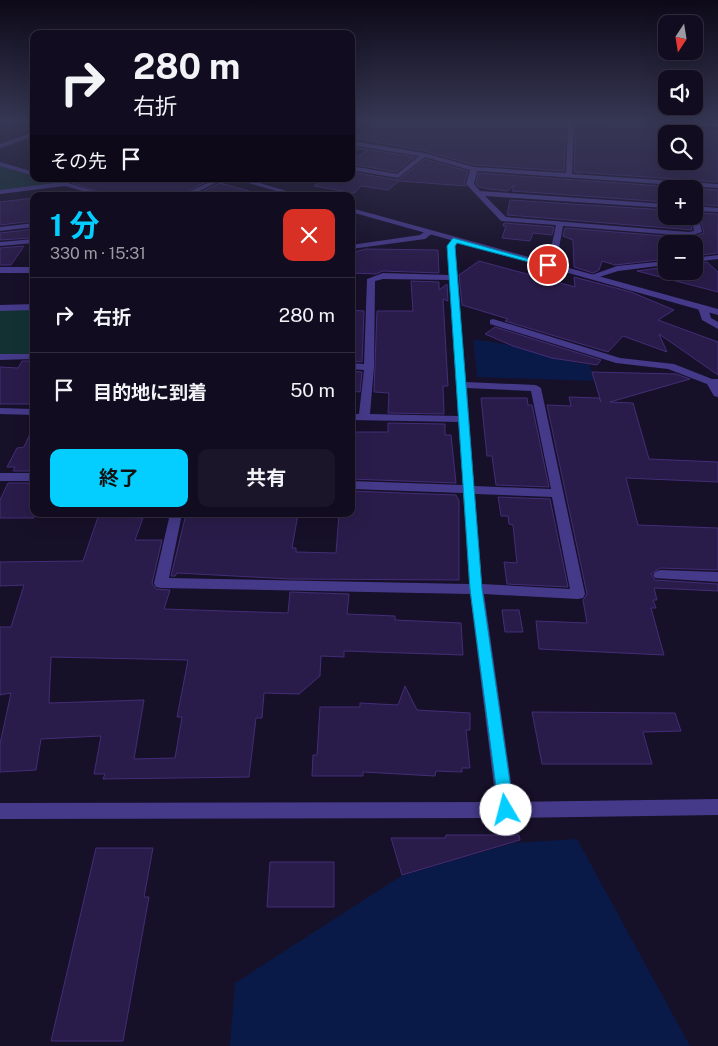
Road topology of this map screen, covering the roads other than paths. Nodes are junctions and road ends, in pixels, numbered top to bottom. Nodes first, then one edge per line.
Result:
1 (368, 171) edge
2 (404, 171) edge
3 (474, 171) edge
4 (503, 171) edge
5 (569, 171) edge
6 (569, 175) junction
7 (59, 182) edge
8 (214, 182) edge
9 (249, 182) edge
10 (66, 184) junction
11 (718, 186) edge
12 (0, 192) edge
13 (93, 192) edge
14 (193, 192) edge
15 (285, 192) edge
16 (478, 193) junction
17 (658, 205) edge
18 (703, 210) edge
19 (718, 210) edge
20 (355, 211) edge
21 (560, 224) junction
22 (30, 225) edge
23 (697, 225) edge
24 (0, 229) edge
25 (430, 232) junction
26 (456, 240) junction
27 (30, 241) edge
28 (0, 244) edge
29 (355, 246) edge
30 (718, 257) edge
31 (703, 259) edge
32 (658, 264) edge
33 (548, 265) junction
34 (0, 270) edge
35 (30, 270) edge
36 (593, 276) junction
37 (453, 278) junction
38 (0, 308) edge
39 (30, 308) edge
40 (703, 308) junction
41 (718, 312) edge
42 (493, 322) dead end
43 (718, 326) edge
44 (30, 355) edge
45 (0, 357) edge
46 (355, 366) edge
47 (369, 367) junction
48 (715, 382) edge
49 (461, 384) junction
50 (718, 394) edge
51 (0, 411) edge
52 (30, 412) edge
53 (355, 417) edge
54 (364, 417) junction
55 (463, 419) junction
56 (0, 477) edge
57 (30, 477) edge
58 (355, 484) edge
59 (468, 488) junction
60 (557, 493) junction
61 (175, 517) edge
62 (660, 575) dead end
63 (718, 577) edge
64 (476, 589) junction
65 (718, 807) edge
66 (506, 810) junction
67 (0, 811) edge

1 - 2 street
3 - 16 street
4 - 6 street
5 - 6 street
6 - 11 street
7 - 10 street
8 - 14 street
9 - 15 street
10 - 12 street
10 - 13 street
16 - 17 street
16 - 21 street
18 - 19 street
20 - 25 street
21 - 23 street
21 - 33 street
22 - 24 street
25 - 26 street
25 - 29 street
26 - 33 street
26 - 37 street
27 - 28 street
30 - 31 street
32 - 36 street
33 - 36 street
34 - 35 street
36 - 40 street
37 - 47 street
37 - 49 street
38 - 39 street
40 - 41 street
40 - 43 street
42 - 48 street
44 - 45 street
46 - 47 street
47 - 54 street
48 - 50 street
49 - 55 street
49 - 60 street
51 - 52 street
53 - 54 street
54 - 55 street
55 - 59 street
56 - 57 street
58 - 59 street
59 - 60 street
59 - 64 street
60 - 64 street
61 - 64 street
62 - 63 street
64 - 66 street
65 - 66 street
66 - 67 street

